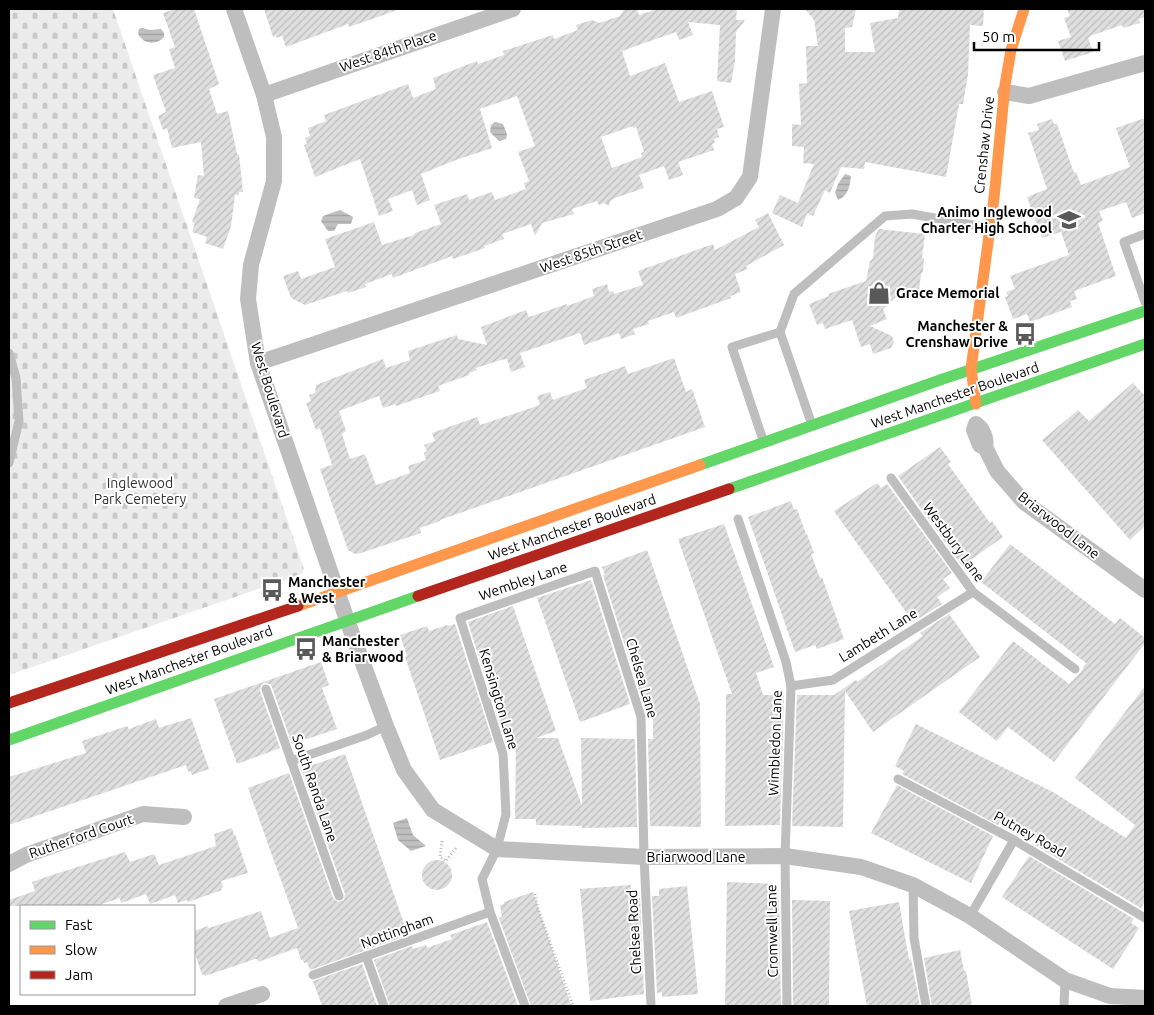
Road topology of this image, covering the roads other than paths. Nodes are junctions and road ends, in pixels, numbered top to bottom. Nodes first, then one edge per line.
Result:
1 (234, 9) edge
2 (513, 9) edge
3 (773, 9) edge
4 (1024, 9) edge
5 (1145, 63) edge
6 (1005, 92) junction
7 (264, 95) junction
8 (990, 228) junction
9 (1145, 234) edge
10 (1145, 302) edge
11 (1145, 311) edge
12 (780, 332) junction
13 (1145, 344) edge
14 (9, 353) edge
15 (258, 363) junction
16 (971, 369) junction
17 (976, 404) junction
18 (812, 425) junction
19 (764, 442) junction
20 (9, 463) edge
21 (891, 478) dead end
22 (738, 519) dead end
23 (595, 570) joint
24 (1145, 590) edge
25 (338, 592) junction
26 (973, 592) junction
27 (460, 618) joint
28 (346, 620) junction
29 (1075, 669) dead end
30 (791, 686) junction
31 (266, 690) dead end
32 (9, 704) edge
33 (386, 726) junction
34 (9, 740) edge
35 (291, 761) junction
36 (898, 779) dead end
37 (184, 817) dead end
38 (1014, 840) junction
39 (497, 849) junction
40 (785, 856) junction
41 (644, 857) junction
42 (9, 864) edge
43 (913, 885) junction
44 (339, 896) dead end
45 (490, 912) junction
46 (970, 916) junction
47 (1145, 918) edge
48 (366, 956) junction
49 (313, 975) dead end
50 (1065, 980) junction
51 (262, 994) dead end
52 (1145, 998) edge
53 (226, 1006) edge
54 (384, 1006) edge
55 (525, 1006) edge
56 (651, 1006) edge
57 (786, 1006) edge
58 (926, 1006) edge
59 (1064, 1006) edge

1 - 7 street, West Boulevard
2 - 7 street, West 84th Place
3 - 15 street, West 85th Street
4 - 6 main road, Crenshaw Drive
5 - 6 street
6 - 8 main road, Crenshaw Drive
7 - 15 street, West Boulevard
8 - 12 lane
8 - 16 main road, Crenshaw Drive
9 - 10 lane
11 - 16 main road, West Manchester Boulevard
12 - 18 lane
12 - 19 lane
13 - 17 main road, West Manchester Boulevard
14 - 20 lane
15 - 25 street, West Boulevard
16 - 17 main road, Crenshaw Drive
16 - 18 main road, West Manchester Boulevard
17 - 24 street, Briarwood Lane
17 - 28 main road, West Manchester Boulevard
18 - 19 main road, West Manchester Boulevard
19 - 25 main road, West Manchester Boulevard
21 - 26 lane, Westbury Lane
22 - 30 lane, Wimbledon Lane
23 - 27 lane, Wembley Lane
23 - 41 lane, Chelsea Lane
25 - 28 street, West Boulevard
25 - 32 main road, West Manchester Boulevard
26 - 29 lane, Westbury Lane
26 - 30 lane, Lambeth Lane
27 - 39 lane, Kensington Lane
28 - 33 street, Briarwood Lane
28 - 34 main road, West Manchester Boulevard
30 - 40 lane, Wimbledon Lane
31 - 35 lane, South Randa Lane
33 - 35 lane
33 - 39 street, Briarwood Lane
35 - 44 lane, South Randa Lane
36 - 38 lane, Putney Road
37 - 42 street, Rutherford Court
38 - 46 lane
38 - 47 lane, Putney Road
39 - 41 street, Briarwood Lane
39 - 45 lane, Kensington Lane
40 - 41 street, Briarwood Lane
40 - 43 street, Briarwood Lane
40 - 57 lane, Cromwell Lane
41 - 56 lane, Chelsea Road
43 - 46 street, Briarwood Lane
43 - 58 lane
45 - 48 lane, Nottingham
45 - 55 lane, Kensington Lane
46 - 50 street, Briarwood Lane
48 - 49 lane, Nottingham
48 - 54 lane
50 - 52 street, Briarwood Lane
50 - 59 lane
51 - 53 street

